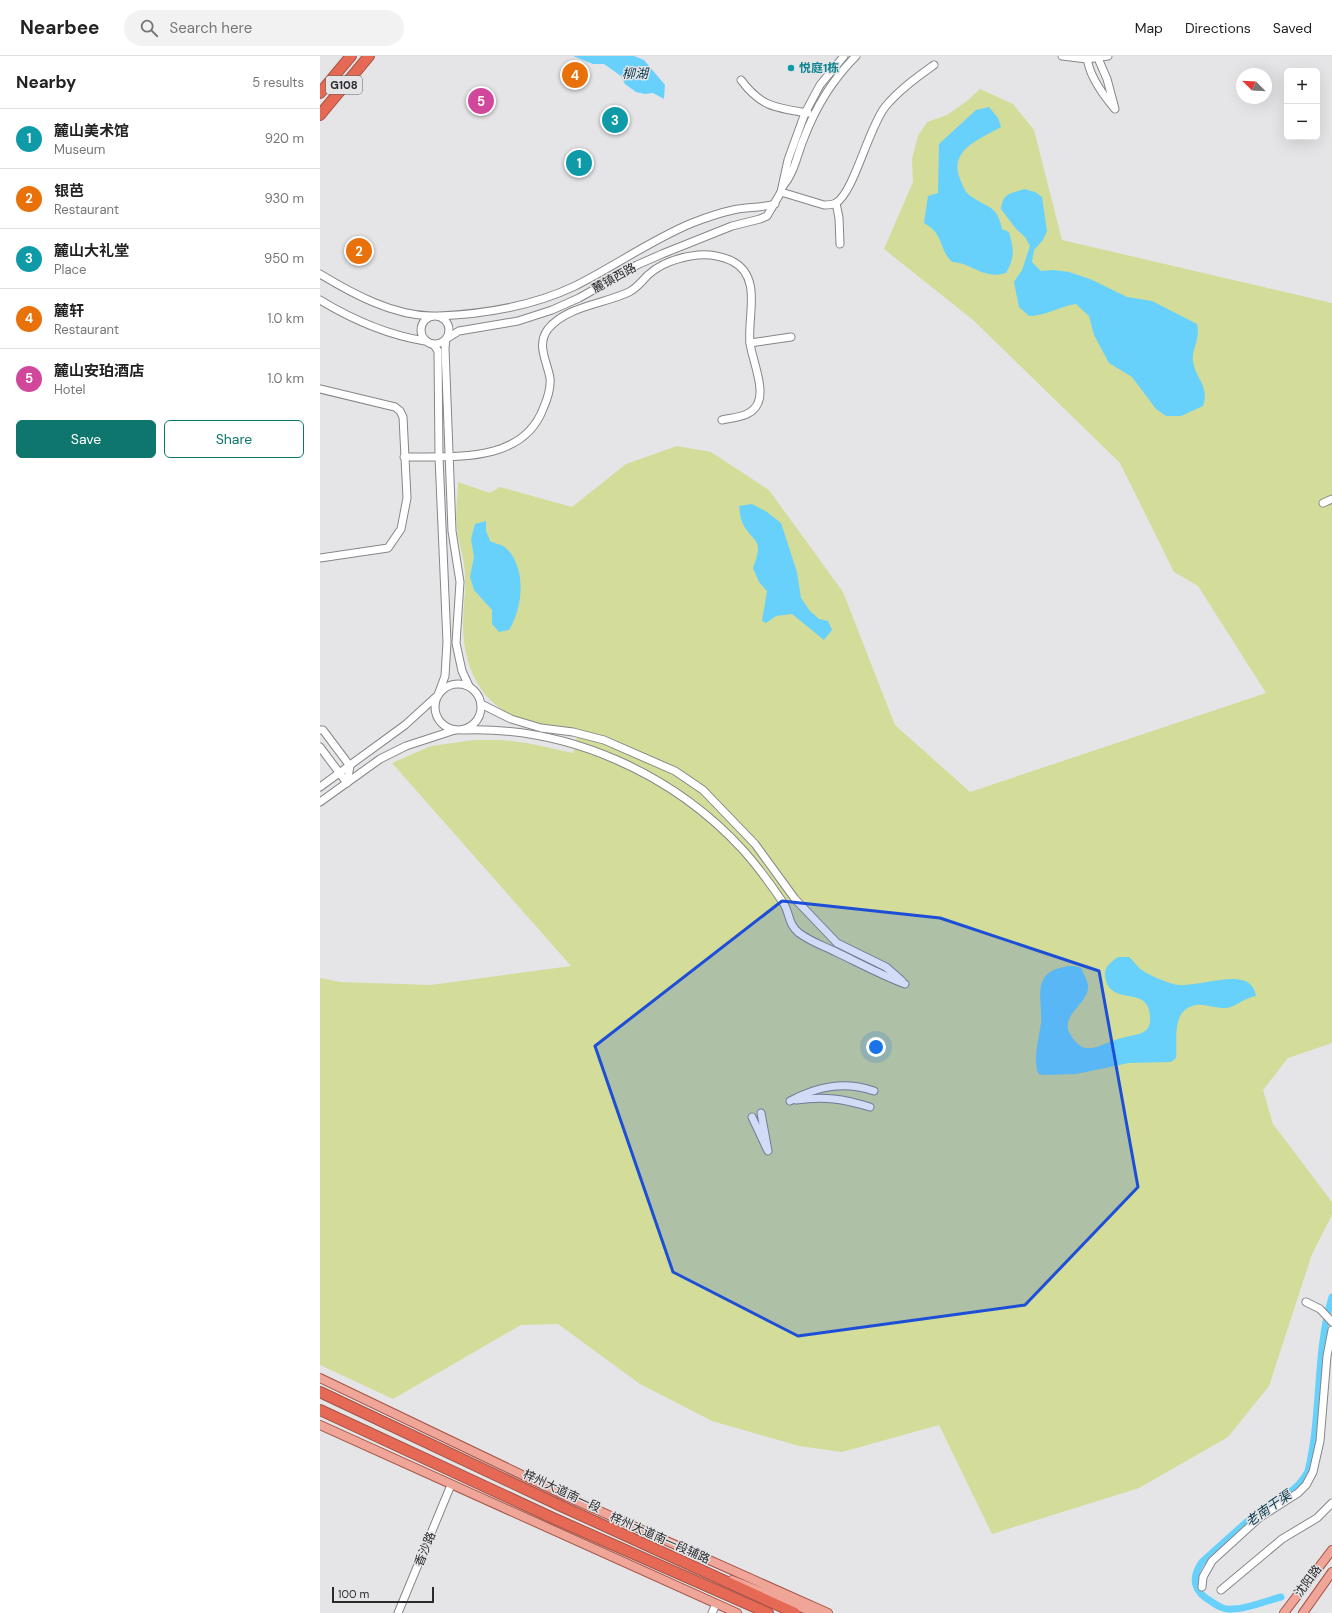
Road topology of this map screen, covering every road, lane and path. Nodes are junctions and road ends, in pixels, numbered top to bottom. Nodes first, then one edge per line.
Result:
1 (351, 56) edge
2 (369, 56) edge
3 (844, 56) edge
4 (856, 56) edge
5 (1062, 56) edge
6 (1108, 56) edge
7 (1087, 57) edge
8 (1098, 57) edge
9 (934, 65) dead end
10 (741, 80) dead end
11 (320, 93) edge
12 (805, 113) junction
13 (814, 114) junction
14 (320, 115) edge
15 (782, 189) junction
16 (836, 203) junction
17 (775, 204) junction
18 (840, 244) dead end
19 (320, 274) edge
20 (320, 300) edge
21 (431, 316) junction
22 (439, 316) junction
23 (791, 337) dead end
24 (446, 339) junction
25 (427, 342) junction
26 (750, 343) junction
27 (320, 389) edge
28 (722, 420) dead end
29 (404, 457) junction
30 (439, 457) junction
31 (449, 457) junction
32 (1332, 500) edge
33 (1323, 503) dead end
34 (442, 531) junction
35 (452, 531) junction
36 (320, 558) edge
37 (447, 642) junction
38 (456, 643) junction
39 (469, 686) junction
40 (438, 695) junction
41 (481, 704) junction
42 (320, 730) edge
43 (455, 730) junction
44 (463, 730) junction
45 (540, 731) junction
46 (320, 747) edge
47 (350, 766) junction
48 (340, 774) junction
49 (347, 783) junction
50 (320, 787) edge
51 (320, 802) edge
52 (874, 1092) dead end
53 (870, 1107) dead end
54 (761, 1114) dead end
55 (752, 1117) dead end
56 (1306, 1302) dead end
57 (1331, 1320) edge
58 (1332, 1330) edge
59 (320, 1378) edge
60 (320, 1392) edge
61 (320, 1410) edge
62 (320, 1419) edge
63 (320, 1425) edge
64 (364, 1445) junction
65 (451, 1485) junction
66 (1332, 1504) edge
67 (585, 1544) junction
68 (621, 1549) junction
69 (1332, 1550) edge
70 (692, 1565) junction
71 (1332, 1572) edge
72 (1202, 1588) dead end
73 (1221, 1590) dead end
74 (716, 1604) junction
75 (398, 1613) edge
76 (712, 1613) edge
77 (737, 1613) edge
78 (768, 1613) edge
79 (795, 1613) edge
80 (815, 1613) edge
81 (828, 1613) edge
82 (1284, 1613) edge
83 (1302, 1613) edge

1 - 11 highway, G108
2 - 14 highway, G108
3 - 12 street
4 - 13 street
5 - 7 street
6 - 8 street
7 - 8 street
7 - 8 street
9 - 16 street
10 - 12 street
12 - 13 street
12 - 15 street
13 - 15 street
15 - 16 street
15 - 17 street, 麓镇西路
16 - 18 street
17 - 22 street
17 - 24 street, 麓镇西路
19 - 21 street
20 - 25 street
21 - 22 street
21 - 25 street
22 - 24 street
23 - 26 street
24 - 25 street
24 - 31 street
25 - 30 street
26 - 28 street
26 - 31 street
27 - 29 street
29 - 30 street
29 - 36 street
30 - 31 street
30 - 34 street
31 - 35 street
32 - 33 street
34 - 35 street
34 - 37 street
35 - 38 street
37 - 38 street
37 - 40 street
38 - 39 street
39 - 40 street
39 - 41 street
40 - 43 street
40 - 47 street
41 - 44 street
41 - 45 street
42 - 47 street
43 - 44 street
43 - 49 street
44 - 45 street
45 - 45 street
46 - 48 street
47 - 48 street
47 - 49 street
48 - 49 street
48 - 50 street
49 - 51 street
52 - 53 street
54 - 55 street
56 - 57 street
58 - 72 street
59 - 81 main road, 梓州大道南一段辅路
60 - 70 highway, 梓州大道南一段
61 - 68 highway
62 - 64 main road
63 - 64 main road
64 - 65 main road
65 - 67 main road
65 - 75 street, 香沙路
66 - 73 street
67 - 68 main road
67 - 74 main road
68 - 78 highway
69 - 82 main road, 沈阳路
70 - 79 highway, 梓州大道南一段
70 - 80 main road
71 - 83 main road, 沈阳路
74 - 76 street
74 - 77 main road

